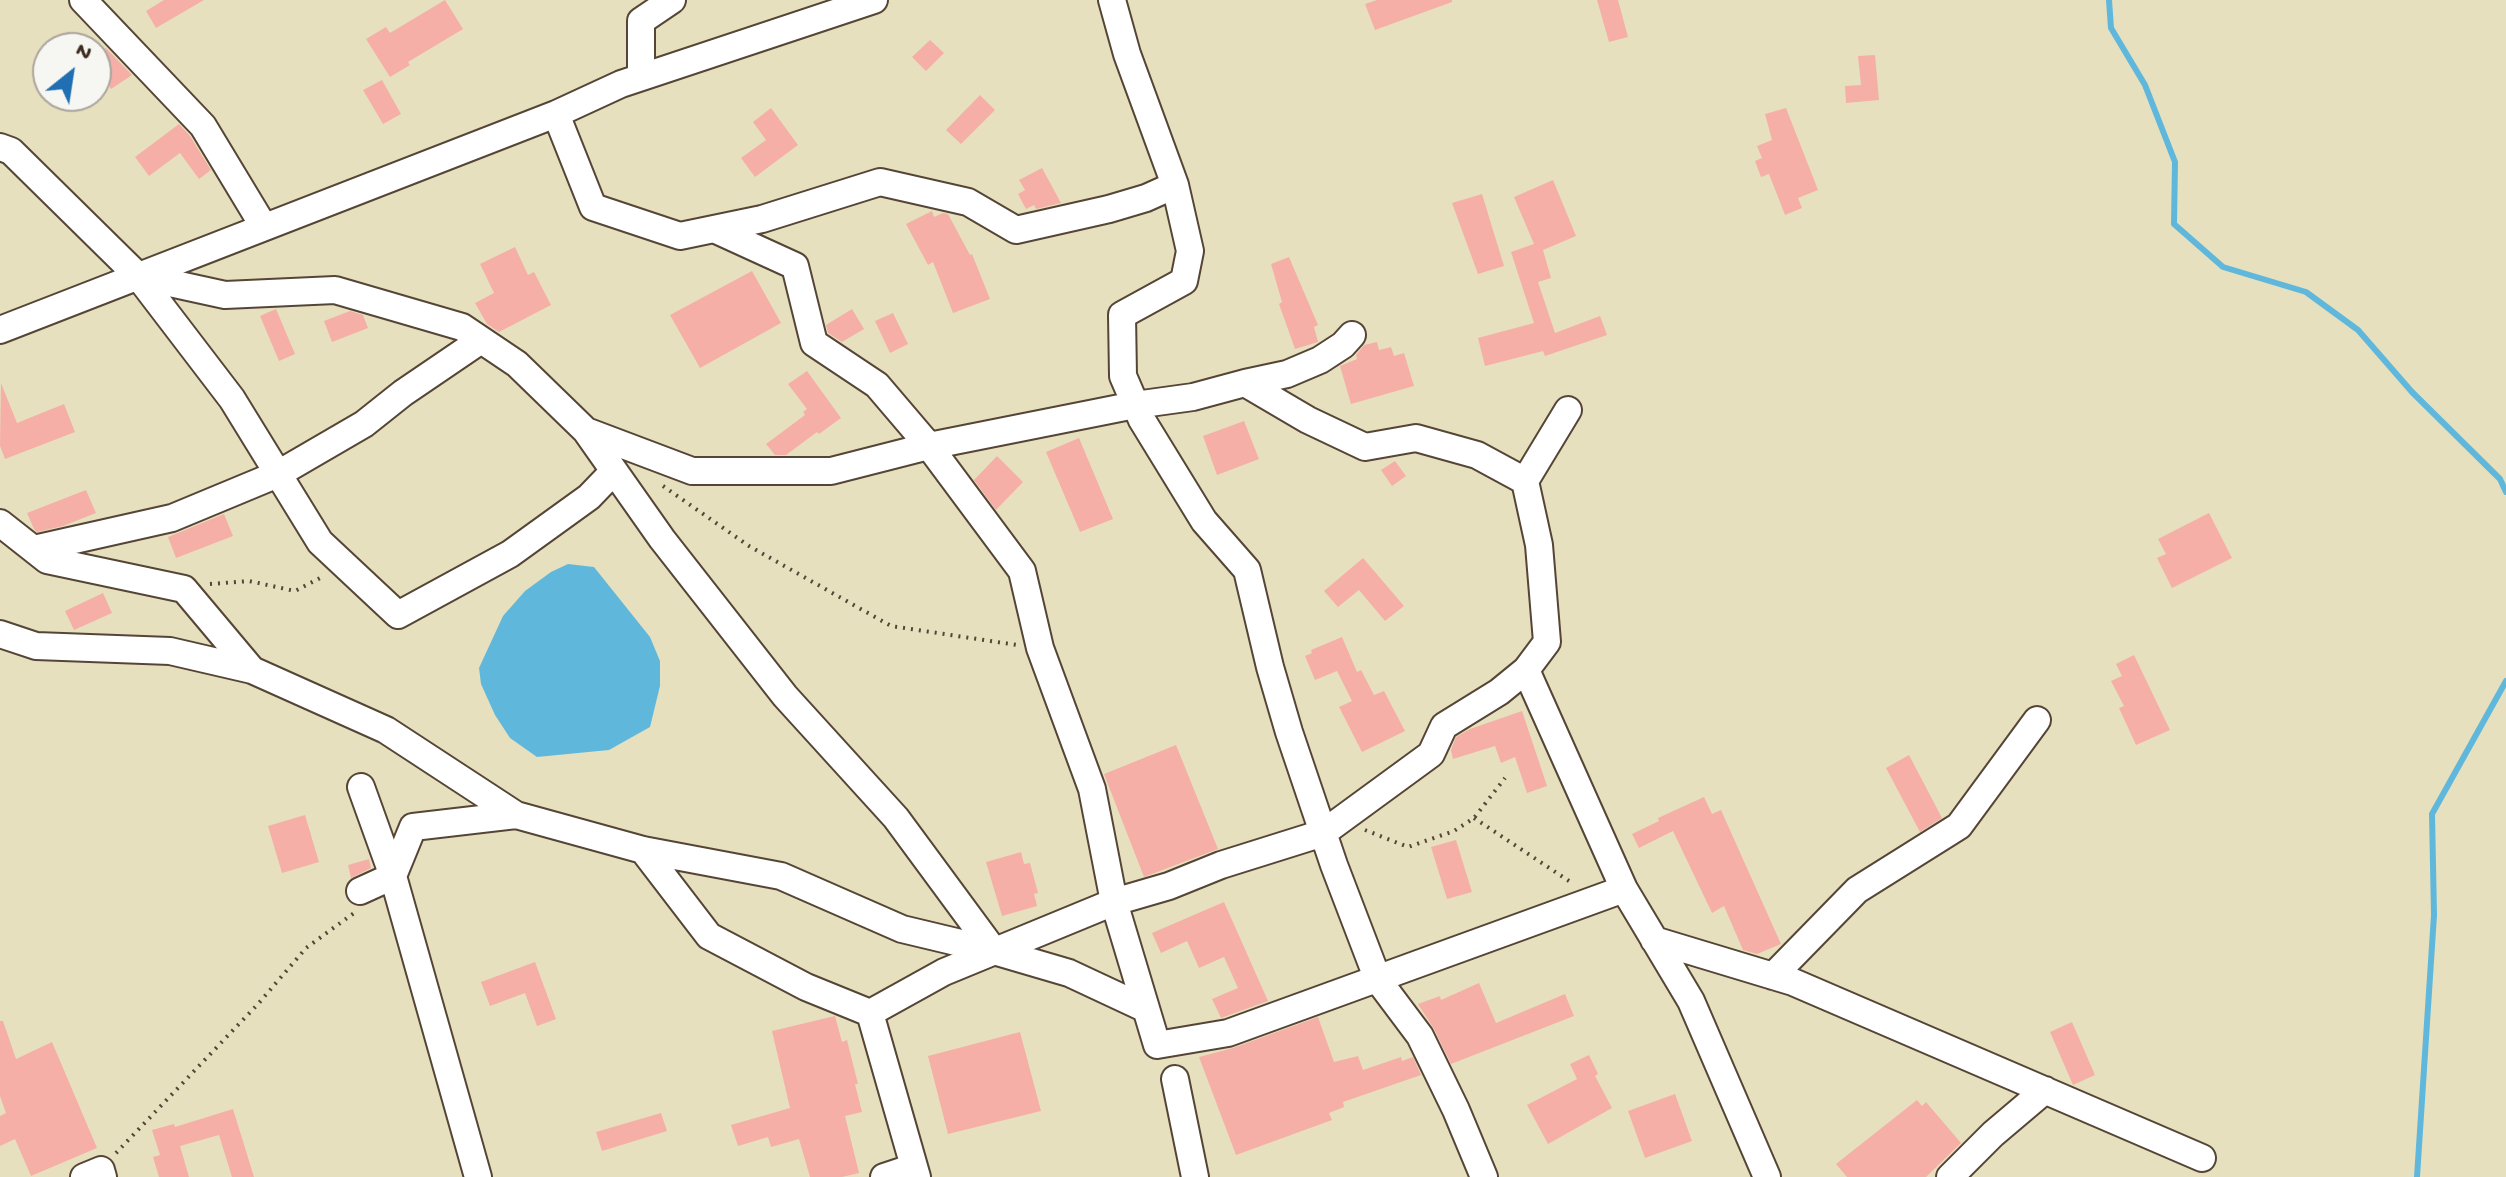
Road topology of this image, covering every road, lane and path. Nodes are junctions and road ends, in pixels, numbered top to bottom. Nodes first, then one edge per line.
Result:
1 (83, 0) edge
2 (672, 0) edge
3 (874, 0) edge
4 (1112, 0) edge
5 (641, 77) junction
6 (556, 114) junction
7 (0, 147) edge
8 (1175, 185) junction
9 (264, 227) junction
10 (714, 229) junction
11 (138, 276) junction
12 (0, 330) edge
13 (1352, 335) dead end
14 (481, 340) junction
15 (1245, 383) junction
16 (1135, 405) junction
17 (1568, 410) dead end
18 (586, 431) junction
19 (929, 446) junction
20 (614, 471) junction
21 (278, 474) junction
22 (1525, 481) junction
23 (661, 485) dead end
24 (0, 523) edge
25 (34, 549) junction
26 (350, 570) junction
27 (184, 589) junction
28 (0, 634) edge
29 (1040, 648) junction
30 (252, 670) junction
31 (1526, 670) junction
32 (2037, 720) dead end
33 (1505, 778) dead end
34 (361, 787) dead end
35 (516, 815) junction
36 (1474, 818) junction
37 (1332, 827) junction
38 (643, 850) junction
39 (393, 876) junction
40 (1624, 889) junction
41 (1595, 899) junction
42 (358, 901) joint
43 (1114, 902) junction
44 (1654, 940) junction
45 (994, 951) junction
46 (1773, 976) junction
47 (1378, 980) junction
48 (1146, 1009) junction
49 (870, 1013) junction
50 (1175, 1079) dead end
51 (2045, 1090) junction
52 (2202, 1158) dead end
53 (915, 1172) edge
54 (96, 1175) edge
55 (478, 1177) edge
56 (884, 1177) edge
57 (1195, 1177) edge
58 (1484, 1177) edge
59 (1767, 1177) edge
60 (1950, 1177) edge

1 - 9 street
2 - 5 street
3 - 5 street
4 - 8 street
5 - 6 street
6 - 9 street
6 - 10 street
7 - 11 street
8 - 10 street
8 - 16 street
9 - 11 street
10 - 19 street
11 - 12 street
11 - 14 street
11 - 21 street
13 - 15 street
14 - 18 street
14 - 21 street
15 - 16 street
15 - 22 street
16 - 19 street
16 - 37 street
17 - 22 street
18 - 19 street
18 - 20 street
19 - 29 street
20 - 26 street
20 - 45 street
21 - 25 street
21 - 26 street
22 - 31 street
23 - 29 path
24 - 25 street
25 - 27 street
26 - 27 path
27 - 30 street
28 - 30 street
29 - 43 street
30 - 35 street
31 - 37 street
31 - 40 street
32 - 46 street
33 - 36 path
34 - 39 street
35 - 38 street
35 - 39 street
36 - 37 path
36 - 41 path
37 - 43 street
37 - 47 street
38 - 45 street
38 - 49 street
39 - 42 street
39 - 55 street
40 - 41 street
40 - 44 street
41 - 47 street
42 - 54 path
43 - 45 street
43 - 48 street
44 - 46 street
44 - 59 street
45 - 48 street
45 - 49 street
46 - 51 street
47 - 48 street
47 - 58 street
49 - 53 street
50 - 57 street
51 - 52 street
51 - 60 street
53 - 56 street

